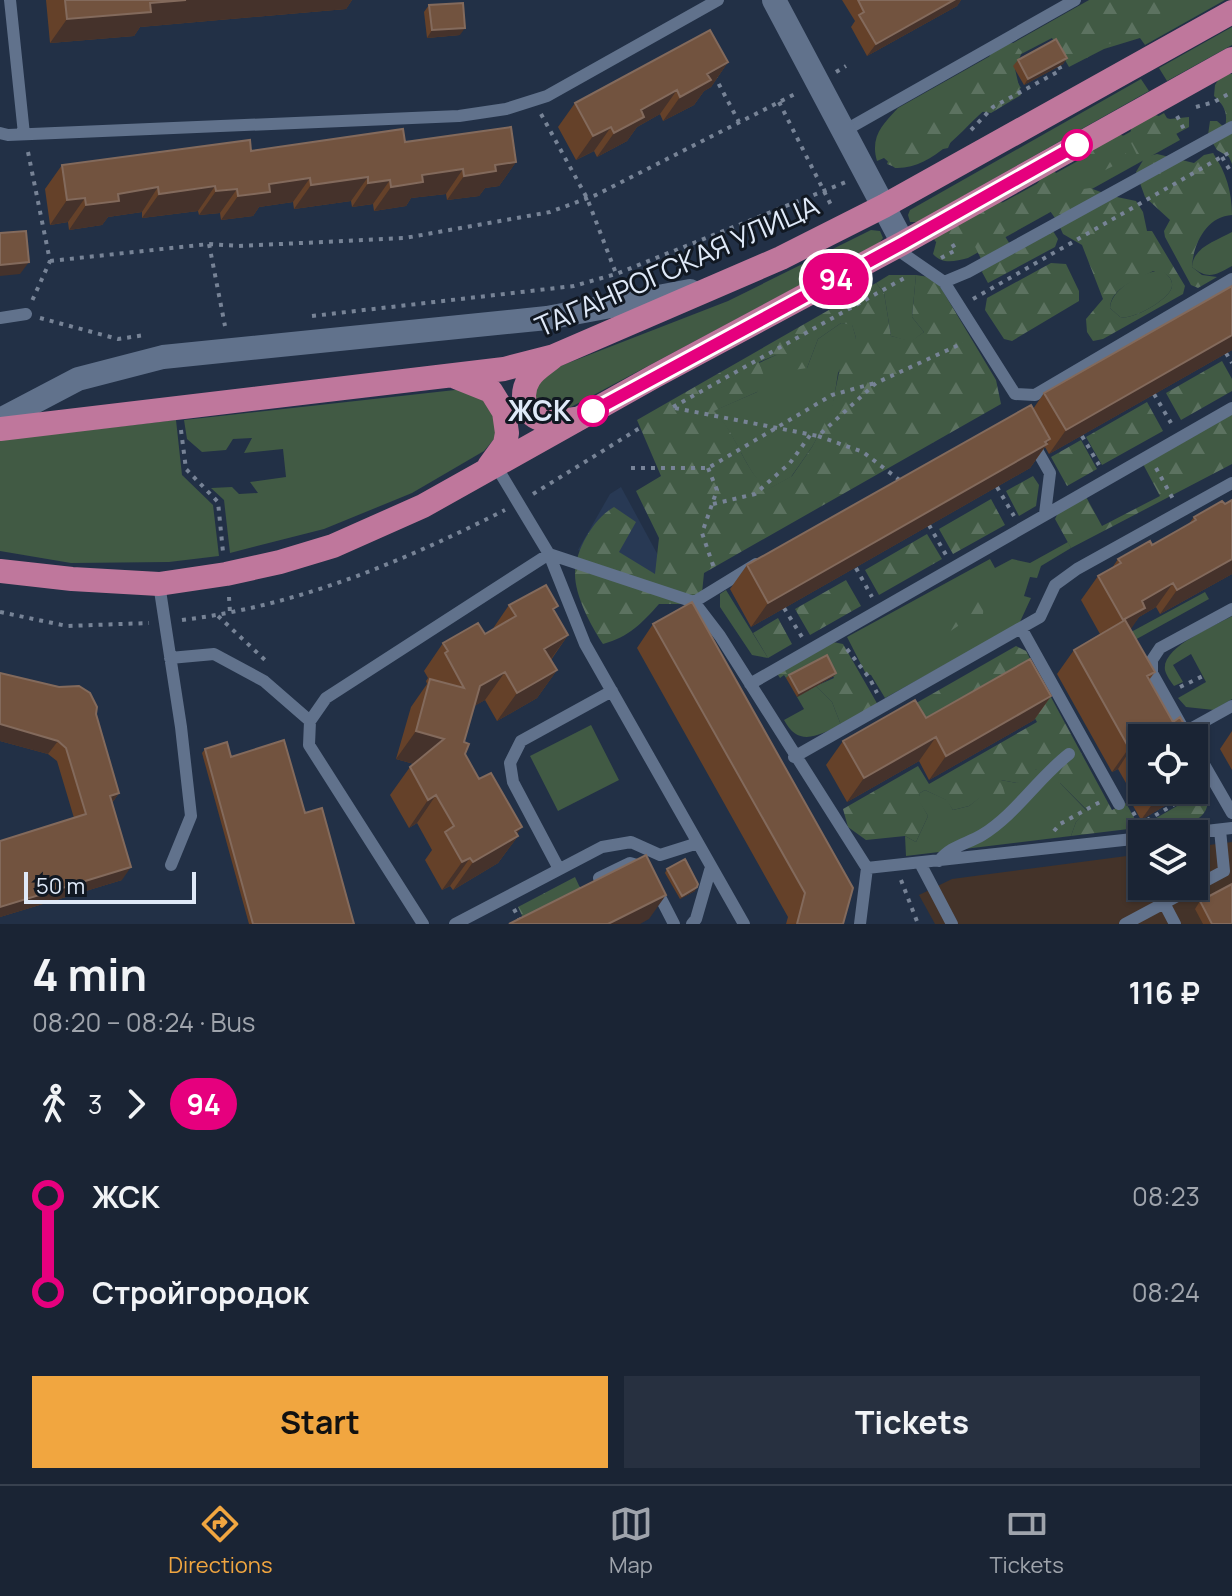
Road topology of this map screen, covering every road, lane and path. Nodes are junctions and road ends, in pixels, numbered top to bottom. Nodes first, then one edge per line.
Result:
1 (10, 0) edge
2 (774, 0) edge
3 (1075, 0) edge
4 (713, 1) edge
5 (1232, 12) edge
6 (1232, 59) edge
7 (846, 66) dead end
8 (1059, 66) edge
9 (712, 71) edge
10 (818, 82) junction
11 (1232, 92) edge
12 (533, 100) junction
13 (779, 102) junction
14 (739, 122) junction
15 (1232, 127) edge
16 (844, 131) junction
17 (0, 133) edge
18 (24, 134) junction
19 (961, 140) dead end
20 (1194, 148) junction
21 (1232, 151) edge
22 (1222, 157) junction
23 (1205, 166) junction
24 (866, 172) junction
25 (1232, 174) edge
26 (824, 193) junction
27 (587, 198) junction
28 (884, 206) junction
29 (842, 227) junction
30 (209, 244) junction
31 (899, 246) junction
32 (50, 261) junction
33 (616, 274) junction
34 (1232, 279) edge
35 (944, 282) junction
36 (724, 285) junction
37 (971, 300) dead end
38 (627, 303) junction
39 (26, 314) junction
40 (304, 317) dead end
41 (0, 318) edge
42 (211, 328) dead end
43 (157, 334) dead end
44 (977, 337) junction
45 (1226, 353) edge
46 (554, 356) junction
47 (1232, 363) edge
48 (450, 375) junction
49 (876, 383) junction
50 (1154, 394) edge
51 (673, 407) dead end
52 (178, 408) junction
53 (1232, 408) edge
54 (581, 418) junction
55 (0, 420) edge
56 (777, 427) junction
57 (1024, 428) edge
58 (0, 429) edge
59 (1175, 430) dead end
60 (811, 434) junction
61 (818, 436) junction
62 (1082, 436) edge
63 (631, 468) dead end
64 (708, 468) junction
65 (491, 469) junction
66 (1102, 470) dead end
67 (902, 482) edge
68 (1232, 483) edge
69 (997, 487) edge
70 (713, 504) junction
71 (1045, 514) junction
72 (1017, 522) dead end
73 (929, 525) edge
74 (549, 554) junction
75 (772, 556) edge
76 (950, 562) dead end
77 (856, 568) edge
78 (0, 571) edge
79 (226, 574) junction
80 (159, 584) junction
81 (719, 585) junction
82 (694, 602) junction
83 (877, 604) dead end
84 (784, 608) edge
85 (1232, 609) edge
86 (230, 613) dead end
87 (1021, 628) junction
88 (813, 644) junction
89 (170, 658) junction
90 (750, 684) junction
91 (612, 691) junction
92 (884, 706) junction
93 (1232, 706) edge
94 (310, 721) junction
95 (1181, 724) edge
96 (1204, 724) edge
97 (1069, 754) dead end
98 (794, 757) junction
99 (1208, 771) edge
100 (1119, 804) joint
101 (1232, 813) edge
102 (1226, 829) edge
103 (1051, 834) dead end
104 (1128, 840) edge
105 (698, 843) junction
106 (939, 861) junction
107 (920, 863) junction
108 (171, 865) dead end
109 (896, 866) junction
110 (711, 867) junction
111 (867, 868) junction
112 (559, 869) junction
113 (1228, 870) edge
114 (599, 878) edge
115 (1164, 903) junction
116 (516, 913) dead end
117 (423, 924) edge
118 (455, 924) edge
119 (522, 924) edge
120 (674, 924) edge
121 (692, 924) edge
122 (744, 924) edge
123 (860, 924) edge
124 (918, 924) edge
125 (952, 924) edge
126 (1125, 924) edge
127 (1175, 924) edge

1 - 18 lane
2 - 10 street
3 - 16 lane
4 - 12 lane
5 - 28 main road, ТАГАНРОГСКАЯ УЛИЦА
6 - 31 main road
7 - 10 path
8 - 19 path
9 - 14 path
10 - 13 path
10 - 16 street
11 - 20 path
12 - 18 lane
12 - 27 path
13 - 14 path
13 - 26 path
14 - 27 path
15 - 20 lane
16 - 24 street
17 - 18 lane
18 - 32 path
20 - 23 path
20 - 35 lane
21 - 22 path
22 - 23 path
22 - 25 path
23 - 37 path
24 - 26 path
24 - 28 street
26 - 29 path
26 - 33 path
27 - 30 path
27 - 33 path
28 - 29 main road, ТАГАНРОГСКАЯ УЛИЦА
28 - 31 street
29 - 36 main road, ТАГАНРОГСКАЯ УЛИЦА
30 - 32 path
30 - 42 path
31 - 35 lane
31 - 54 main road
32 - 39 path
33 - 38 path
33 - 40 path
34 - 44 lane
35 - 44 lane
36 - 38 street
36 - 46 main road, ТАГАНРОГСКАЯ УЛИЦА
38 - 55 street
39 - 41 lane
39 - 43 path
44 - 49 path
45 - 47 path
46 - 48 main road, ТАГАНРОГСКАЯ УЛИЦА
46 - 54 main road
48 - 52 main road, ТАГАНРОГСКАЯ УЛИЦА
48 - 65 main road
49 - 56 path
49 - 61 path
50 - 59 path
51 - 56 path
52 - 58 main road, ТАГАНРОГСКАЯ УЛИЦА
52 - 79 path
53 - 71 lane
54 - 65 main road
56 - 60 path
56 - 64 path
57 - 71 lane
60 - 61 path
60 - 70 path
61 - 67 path
62 - 66 path
63 - 64 path
64 - 70 path
65 - 74 lane
65 - 79 main road
68 - 87 lane
69 - 72 path
70 - 81 path
71 - 88 lane
73 - 76 path
74 - 82 lane
74 - 91 lane
74 - 94 lane
75 - 81 lane
77 - 83 path
78 - 80 main road
79 - 80 main road
79 - 86 path
80 - 89 lane
81 - 82 lane
82 - 90 lane
84 - 88 path
85 - 95 lane
87 - 92 lane
87 - 100 lane
88 - 90 lane
88 - 92 path
89 - 94 lane
89 - 108 lane
90 - 98 lane
91 - 105 lane
91 - 112 lane
92 - 98 lane
93 - 96 lane
94 - 117 lane
97 - 106 lane
98 - 111 lane
99 - 101 lane
100 - 103 path
102 - 113 lane
104 - 106 lane
105 - 110 lane
105 - 112 lane
106 - 107 lane
107 - 109 lane
107 - 125 lane
109 - 111 lane
109 - 124 path
110 - 121 lane
110 - 122 lane
111 - 123 lane
112 - 118 lane
113 - 115 lane
114 - 120 lane
115 - 126 lane
115 - 127 lane
116 - 119 path

